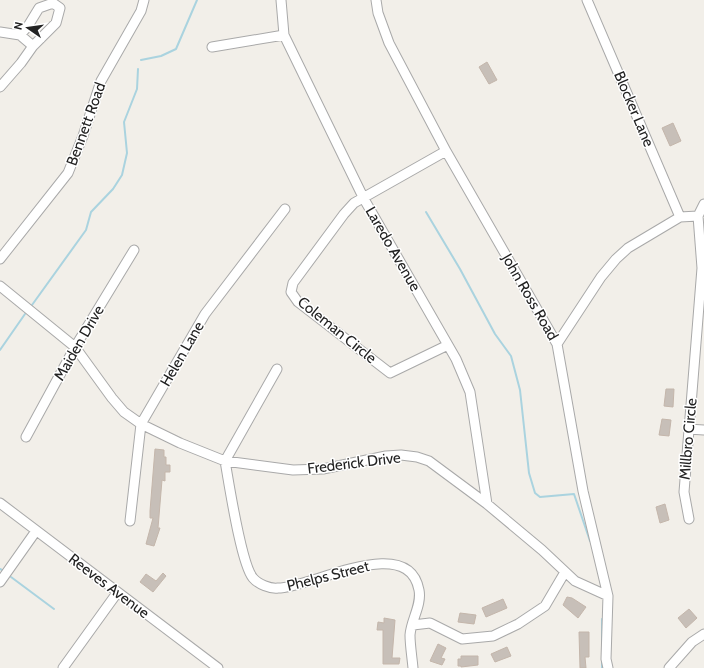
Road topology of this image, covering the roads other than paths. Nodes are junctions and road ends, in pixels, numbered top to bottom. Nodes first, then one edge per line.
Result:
1 (144, 0) edge
2 (281, 0) edge
3 (376, 0) edge
4 (587, 0) edge
5 (0, 32) edge
6 (20, 35) junction
7 (284, 35) junction
8 (33, 46) junction
9 (212, 47) dead end
10 (0, 87) edge
11 (446, 151) junction
12 (364, 199) junction
13 (704, 204) edge
14 (285, 209) dead end
15 (680, 217) junction
16 (701, 218) edge
17 (134, 250) dead end
18 (0, 259) edge
19 (0, 286) edge
20 (557, 344) junction
21 (448, 345) junction
22 (75, 347) junction
23 (277, 369) dead end
24 (141, 424) junction
25 (688, 429) junction
26 (704, 430) edge
27 (26, 438) dead end
28 (225, 460) junction
29 (0, 503) edge
30 (487, 504) junction
31 (689, 519) dead end
32 (130, 521) dead end
33 (36, 531) junction
34 (565, 572) junction
35 (0, 582) edge
36 (117, 593) junction
37 (608, 596) junction
38 (413, 625) junction
39 (704, 634) edge
40 (63, 668) edge
41 (218, 668) edge
42 (413, 668) edge
43 (608, 668) edge
44 (669, 668) edge

1 - 18 street, Bennett Road
2 - 7 street, Laredo Avenue
3 - 11 street, John Ross Road
4 - 15 street, Blocker Lane
5 - 6 street
6 - 8 street
6 - 8 street
7 - 9 street
7 - 12 street, Laredo Avenue
8 - 10 street
11 - 12 street, Coleman Circle
11 - 20 street, John Ross Road
12 - 21 street, Laredo Avenue
12 - 21 street, Coleman Circle
13 - 16 street
14 - 24 street, Helen Lane
15 - 16 street
15 - 20 street
16 - 25 street, Millbro Circle
17 - 22 street, Maiden Drive
19 - 22 street, Frederick Drive
20 - 37 street, John Ross Road
21 - 30 street, Laredo Avenue
22 - 24 street, Frederick Drive
22 - 27 street, Maiden Drive
23 - 28 street
24 - 28 street, Frederick Drive
24 - 32 street, Helen Lane
25 - 26 street
25 - 31 street, Millbro Circle
28 - 30 street, Frederick Drive
28 - 38 street, Phelps Street
29 - 33 street, Reeves Avenue
30 - 34 street, Frederick Drive
33 - 35 street
33 - 36 street, Reeves Avenue
34 - 37 street, Frederick Drive
34 - 38 street
36 - 40 street
36 - 41 street, Reeves Avenue
37 - 43 street, John Ross Road
38 - 42 street, Phelps Street
39 - 44 street

